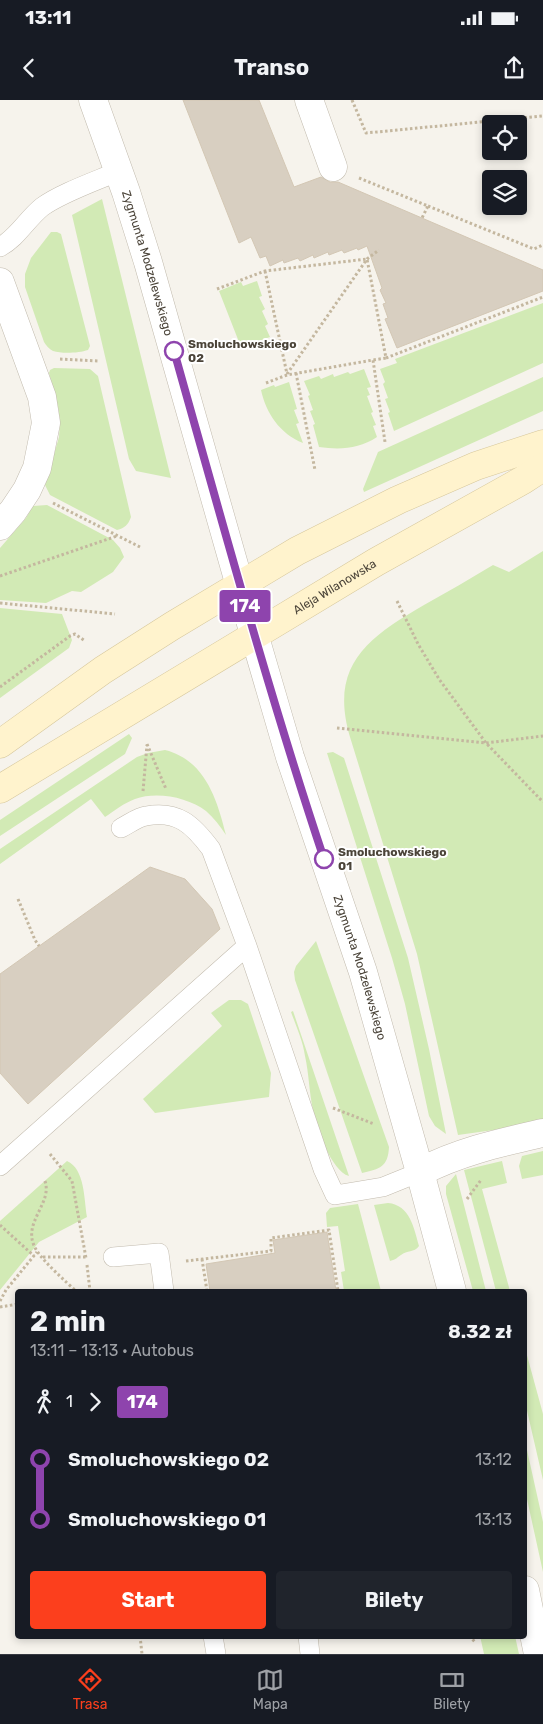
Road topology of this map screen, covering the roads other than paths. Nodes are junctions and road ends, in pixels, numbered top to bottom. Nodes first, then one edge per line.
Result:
1 (92, 100) edge
2 (309, 100) edge
3 (333, 167) road end
4 (119, 171) junction
5 (0, 247) edge
6 (0, 282) edge
7 (543, 444) edge
8 (543, 467) edge
9 (0, 526) edge
10 (240, 586) junction
11 (254, 635) junction
12 (0, 744) edge
13 (0, 788) edge
14 (129, 824) road end
15 (247, 946) junction
16 (543, 1133) edge
17 (0, 1166) edge
18 (420, 1172) junction
19 (113, 1257) road end
20 (164, 1289) edge
21 (451, 1289) edge
22 (527, 1600) edge
23 (214, 1639) edge
24 (308, 1639) edge
25 (216, 1654) edge
26 (310, 1654) edge
27 (538, 1654) edge

1 - 4 street, Zygmunta Modzelewskiego
2 - 3 street
4 - 5 lane
4 - 10 street, Zygmunta Modzelewskiego
6 - 9 street
7 - 10 main road
8 - 11 main road, Aleja Wilanowska
10 - 11 street, Zygmunta Modzelewskiego
10 - 12 main road
11 - 13 main road, Aleja Wilanowska
11 - 18 street, Zygmunta Modzelewskiego
14 - 15 lane
15 - 17 lane
15 - 18 lane
16 - 18 street
18 - 21 street, Zygmunta Modzelewskiego
19 - 20 lane
22 - 27 street
23 - 25 lane
24 - 26 lane

